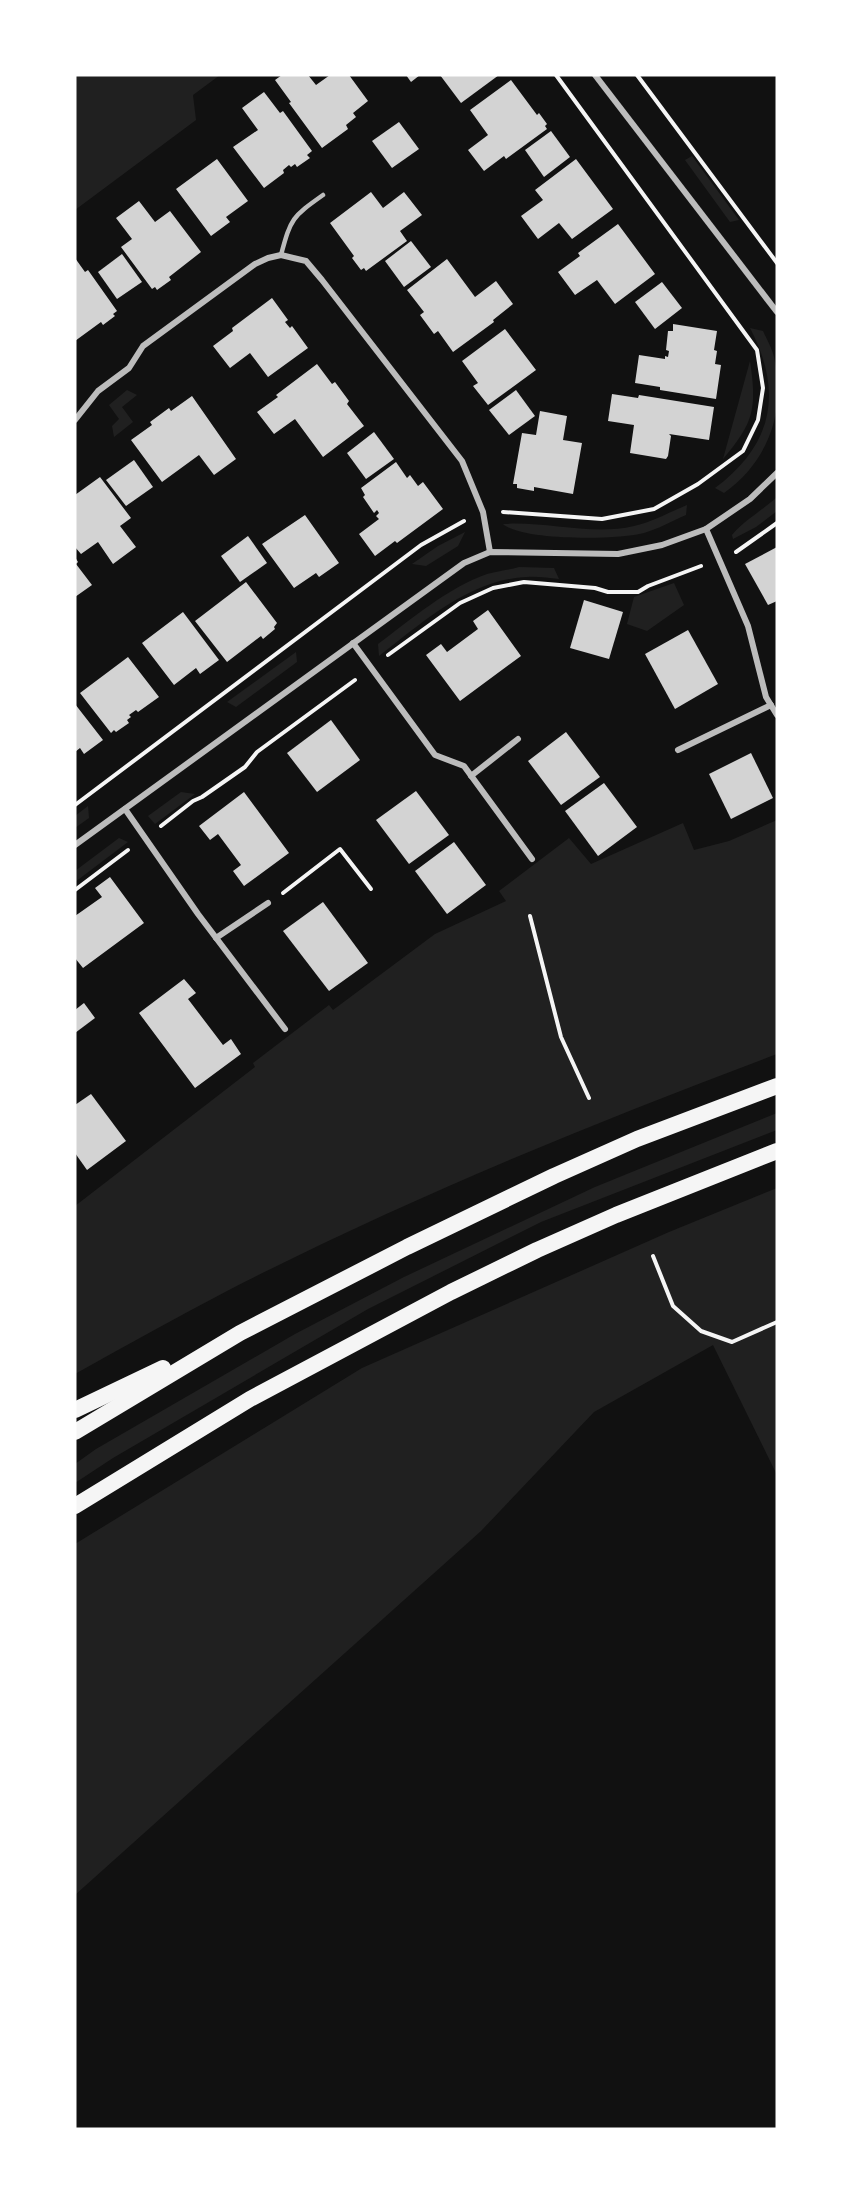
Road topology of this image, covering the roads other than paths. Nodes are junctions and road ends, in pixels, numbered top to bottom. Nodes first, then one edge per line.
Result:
1 (595, 75) edge
2 (323, 195) dead end
3 (281, 255) junction
4 (777, 312) edge
5 (75, 420) edge
6 (777, 473) edge
7 (706, 529) junction
8 (490, 552) junction
9 (352, 643) junction
10 (771, 705) junction
11 (777, 715) edge
12 (518, 739) dead end
13 (678, 750) dead end
14 (471, 776) junction
15 (125, 808) junction
16 (75, 845) edge
17 (532, 859) dead end
18 (268, 903) road end
19 (216, 938) junction
20 (285, 1029) dead end
21 (777, 1086) edge
22 (777, 1151) edge
23 (240, 1332) junction
24 (75, 1410) edge
25 (75, 1432) edge
26 (75, 1506) edge

1 - 4 street
2 - 3 lane
3 - 5 street
3 - 8 street
6 - 7 street
7 - 8 street
7 - 10 street
8 - 9 street
9 - 14 street
9 - 15 street
10 - 11 street
10 - 13 street
12 - 14 street
14 - 17 street
15 - 16 street
15 - 19 street
18 - 19 street
19 - 20 street
21 - 23 highway
22 - 26 highway
23 - 24 highway
23 - 25 highway

